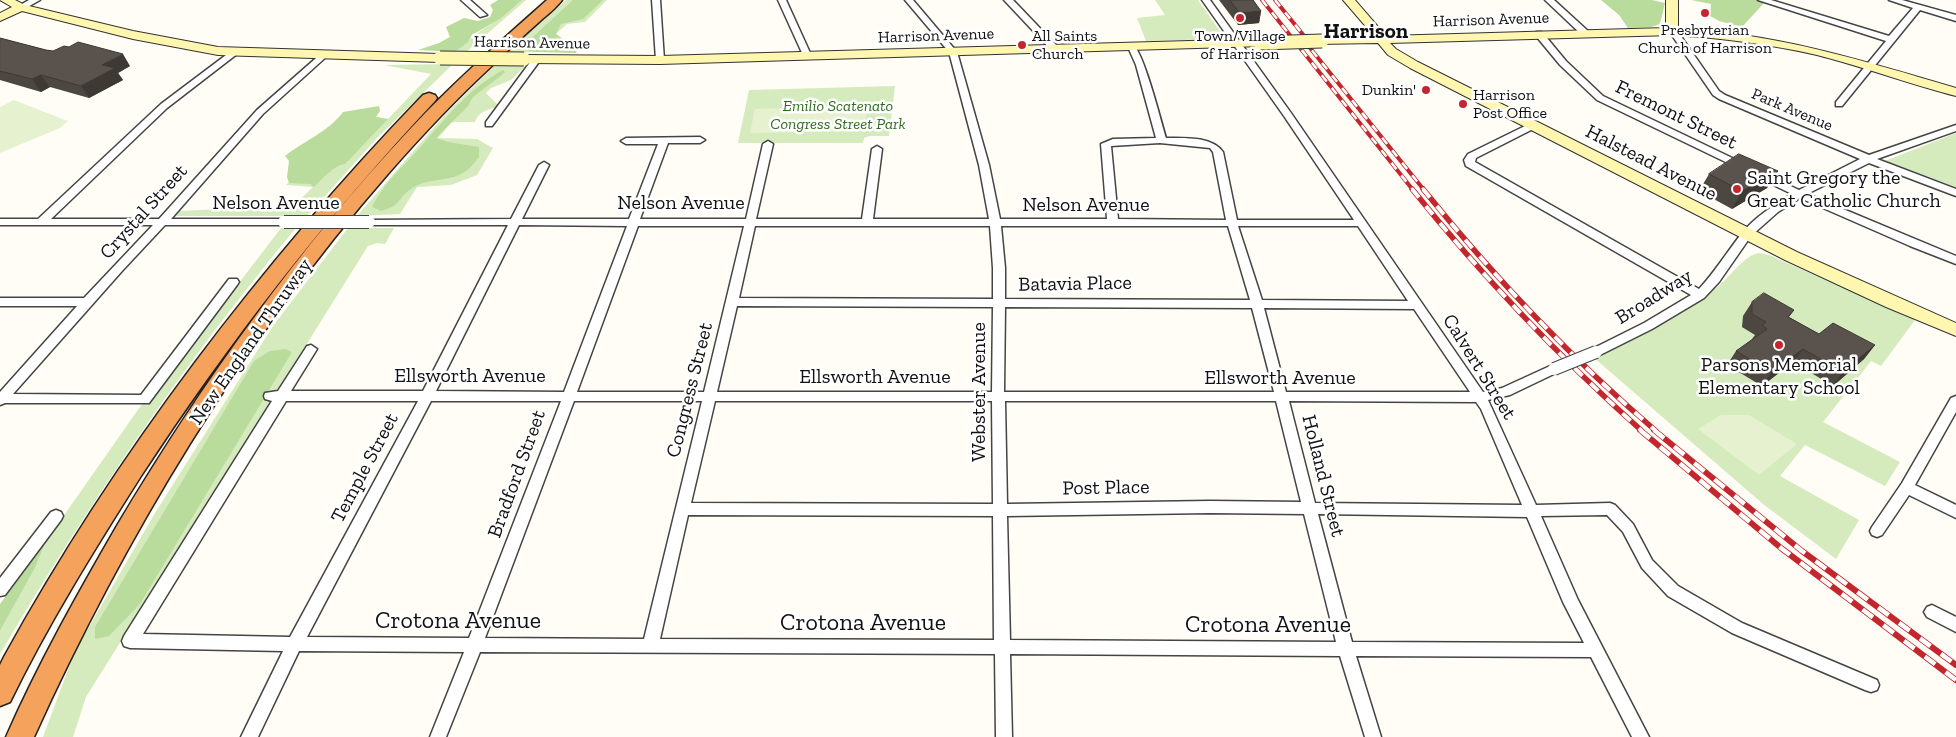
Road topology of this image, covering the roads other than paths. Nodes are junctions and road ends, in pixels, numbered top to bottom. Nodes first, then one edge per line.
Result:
1 (6, 0) edge
2 (36, 0) edge
3 (465, 0) edge
4 (536, 0) edge
5 (555, 0) edge
6 (656, 0) edge
7 (782, 0) edge
8 (909, 0) edge
9 (1008, 0) edge
10 (1206, 0) edge
11 (1349, 0) edge
12 (1550, 0) edge
13 (1672, 0) edge
14 (1762, 0) edge
15 (1893, 0) edge
16 (21, 7) junction
17 (1918, 7) junction
18 (483, 14) dead end
19 (0, 17) edge
20 (1956, 18) edge
21 (1673, 31) junction
22 (1585, 33) junction
23 (1539, 34) junction
24 (1383, 40) junction
25 (1892, 40) junction
26 (1238, 43) junction
27 (1132, 47) junction
28 (1055, 49) junction
29 (234, 52) junction
30 (953, 52) junction
31 (323, 55) junction
32 (807, 55) junction
33 (537, 59) junction
34 (660, 60) junction
35 (1870, 66) junction
36 (1956, 92) edge
37 (1839, 104) dead end
38 (489, 124) dead end
39 (1532, 126) junction
40 (1956, 128) edge
41 (664, 140) junction
42 (700, 140) dead end
43 (626, 141) dead end
44 (1162, 141) junction
45 (768, 144) dead end
46 (877, 149) dead end
47 (1868, 159) junction
48 (544, 165) dead end
49 (1956, 193) edge
50 (1800, 194) junction
51 (0, 222) edge
52 (41, 222) junction
53 (162, 222) junction
54 (514, 222) junction
55 (633, 222) junction
56 (750, 222) junction
57 (867, 223) junction
58 (1232, 223) junction
59 (1362, 223) junction
60 (995, 224) junction
61 (1113, 224) junction
62 (1747, 234) junction
63 (1956, 260) edge
64 (233, 282) dead end
65 (1700, 295) junction
66 (0, 302) edge
67 (88, 302) junction
68 (732, 302) junction
69 (1257, 303) junction
70 (998, 304) junction
71 (1418, 304) junction
72 (1956, 330) edge
73 (311, 349) dead end
74 (276, 396) junction
75 (427, 396) junction
76 (568, 396) junction
77 (709, 396) junction
78 (1480, 397) junction
79 (998, 398) junction
80 (1281, 398) junction
81 (1, 399) edge
82 (1954, 407) edge
83 (1907, 487) junction
84 (1309, 508) junction
85 (682, 509) junction
86 (1000, 510) junction
87 (1532, 511) junction
88 (1956, 512) edge
89 (56, 516) dead end
90 (1877, 531) dead end
91 (0, 590) edge
92 (1932, 612) dead end
93 (1956, 626) edge
94 (295, 644) junction
95 (474, 645) junction
96 (650, 646) junction
97 (1004, 647) junction
98 (1346, 649) junction
99 (1596, 650) junction
100 (1871, 685) dead end
101 (0, 693) edge
102 (20, 737) edge
103 (249, 737) edge
104 (438, 737) edge
105 (1004, 737) edge
106 (1373, 737) edge
107 (1640, 737) edge

1 - 16 main road, Harrison Avenue
2 - 16 street
3 - 18 street
4 - 101 highway, New England Thruway
5 - 102 highway, New England Thruway
6 - 34 street
7 - 32 street
8 - 30 street
9 - 28 street
10 - 26 street, Calvert Street
11 - 24 main road, Halstead Avenue
12 - 22 street
13 - 21 main road
14 - 25 street
15 - 17 street
16 - 19 main road
16 - 29 main road, Harrison Avenue
17 - 20 street
17 - 25 street
21 - 22 main road, Harrison Avenue
21 - 35 main road, Harrison Avenue
21 - 47 street, Park Avenue
22 - 23 main road, Harrison Avenue
23 - 24 main road, Harrison Avenue
23 - 50 street, Fremont Street
24 - 26 main road, Harrison Avenue, bridge
24 - 39 main road, Halstead Avenue
25 - 35 street
26 - 27 main road, Harrison Avenue
26 - 59 street, Calvert Street
27 - 28 main road, Harrison Avenue
27 - 44 street
28 - 30 main road, Harrison Avenue
29 - 31 main road, Harrison Avenue
29 - 52 street
30 - 32 main road, Harrison Avenue
30 - 60 street, Webster Avenue
31 - 33 main road, Harrison Avenue, bridge
31 - 53 street, Crystal Street
32 - 34 main road, Harrison Avenue
33 - 34 main road, Harrison Avenue
33 - 38 street
35 - 36 main road, Harrison Avenue
35 - 37 street
39 - 62 main road, Halstead Avenue
39 - 65 street
40 - 47 street, Broadway
41 - 42 street
41 - 43 street
41 - 55 street, Bradford Street
44 - 58 street, Holland Street
44 - 61 street
45 - 56 street, Congress Street
46 - 57 street
47 - 49 street, Park Avenue
47 - 50 street, Broadway
48 - 54 street, Temple Street
50 - 62 street, Broadway
50 - 63 street, Fremont Street
51 - 52 street, Nelson Avenue
52 - 53 street, Nelson Avenue
53 - 54 street, Nelson Avenue, bridge
53 - 67 street, Crystal Street
54 - 55 street, Nelson Avenue
54 - 75 street, Temple Street
55 - 56 street, Nelson Avenue
55 - 76 street, Bradford Street
56 - 57 street, Nelson Avenue
56 - 68 street, Congress Street
57 - 60 street, Nelson Avenue
58 - 59 street, Nelson Avenue
58 - 61 street, Nelson Avenue
58 - 69 street, Holland Street
59 - 71 street, Calvert Street
60 - 61 street, Nelson Avenue
60 - 70 street, Webster Avenue
62 - 65 street, Broadway
62 - 72 main road, Halstead Avenue
64 - 81 street
65 - 78 street, Broadway, bridge
66 - 67 street
67 - 81 street, Crystal Street
68 - 70 street, Batavia Place
68 - 77 street, Congress Street
69 - 70 street, Batavia Place
69 - 71 street, Batavia Place
69 - 80 street, Holland Street
70 - 79 street, Webster Avenue
71 - 78 street, Calvert Street
73 - 74 street
74 - 75 street, Ellsworth Avenue
74 - 94 street, Crotona Avenue
75 - 76 street, Ellsworth Avenue
75 - 94 street, Temple Street
76 - 77 street, Ellsworth Avenue
76 - 95 street, Bradford Street
77 - 79 street, Ellsworth Avenue
77 - 85 street, Congress Street
78 - 80 street, Ellsworth Avenue
78 - 87 street, Calvert Street
79 - 80 street, Ellsworth Avenue
79 - 86 street, Webster Avenue
80 - 84 street, Holland Street
82 - 83 street
83 - 88 street
83 - 90 street
84 - 86 street, Post Place
84 - 87 street, Post Place
84 - 98 street, Holland Street
85 - 86 street, Post Place
85 - 96 street, Congress Street
86 - 97 street, Webster Avenue
87 - 99 street, Calvert Street
87 - 100 street, Post Place
89 - 91 street
92 - 93 street
94 - 95 street, Crotona Avenue
94 - 103 street, Temple Street
95 - 96 street, Crotona Avenue
95 - 104 street, Bradford Street
96 - 97 street, Crotona Avenue
97 - 98 street, Crotona Avenue
97 - 105 street, Webster Avenue
98 - 99 street, Crotona Avenue
98 - 106 street, Holland Street
99 - 107 street, Calvert Street

